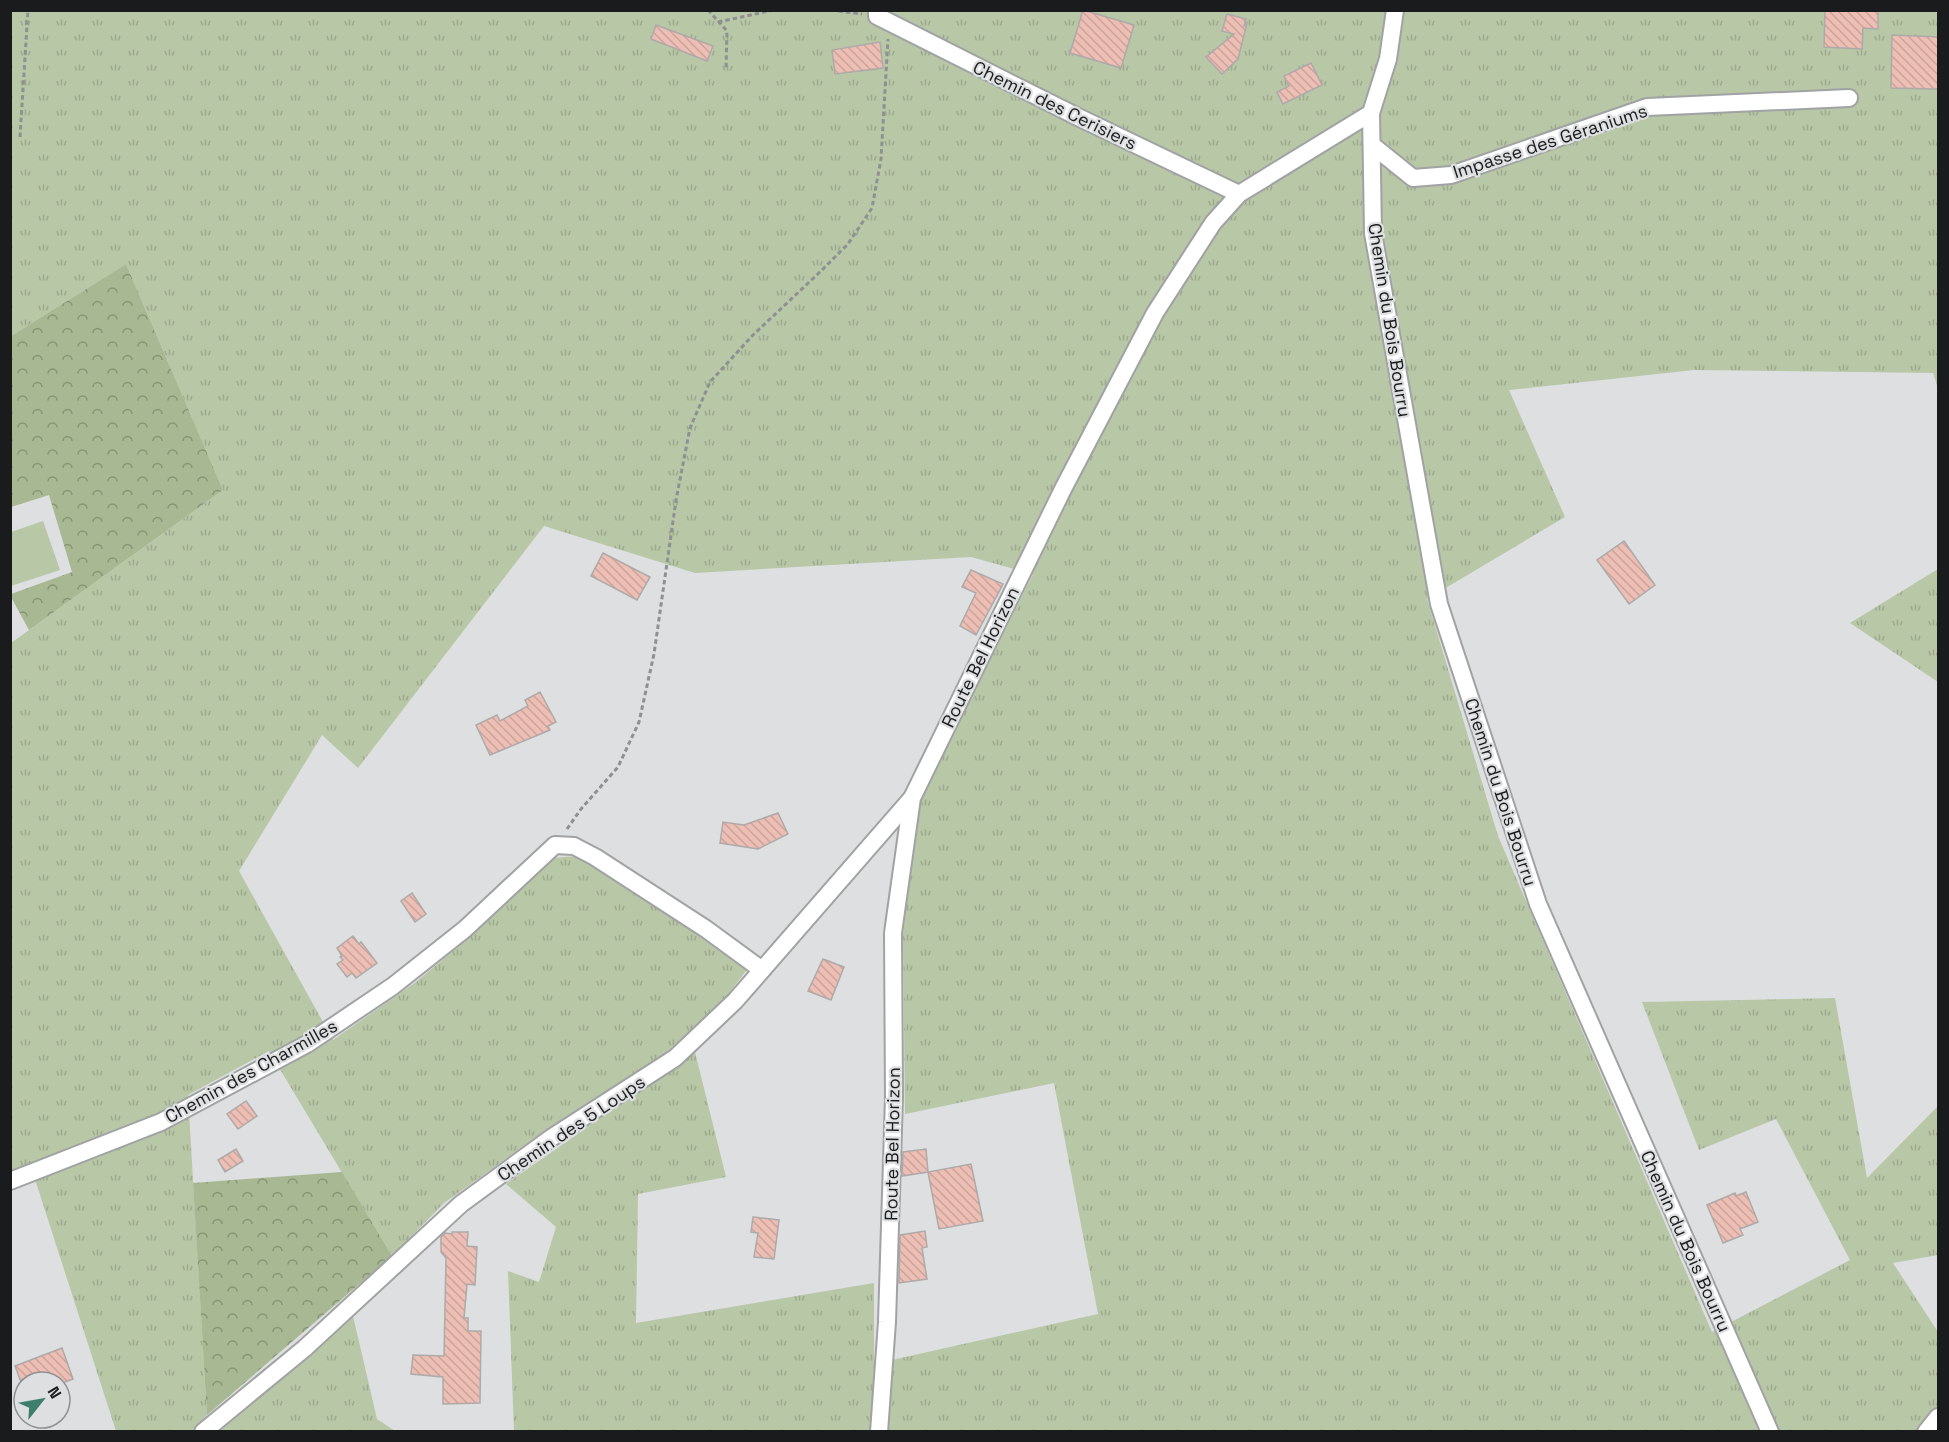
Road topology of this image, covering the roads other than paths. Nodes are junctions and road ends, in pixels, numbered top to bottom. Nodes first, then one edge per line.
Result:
1 (1395, 10) edge
2 (881, 16) edge
3 (1849, 98) dead end
4 (1371, 113) junction
5 (1372, 145) junction
6 (1239, 194) junction
7 (912, 798) junction
8 (762, 970) junction
9 (10, 1181) edge
10 (1938, 1417) edge
11 (203, 1431) edge
12 (879, 1431) edge
13 (1770, 1431) edge
14 (1926, 1431) edge

1 - 4 street
2 - 6 street, Chemin des Cerisiers
3 - 5 street, Impasse des Géraniums
4 - 5 street, Chemin du Bois Bourru
4 - 6 street, Route Bel Horizon
5 - 13 street, Chemin du Bois Bourru
6 - 7 street, Route Bel Horizon
7 - 8 street, Chemin des 5 Loups
7 - 12 street, Route Bel Horizon
8 - 9 street, Chemin des Charmilles
8 - 11 street, Chemin des 5 Loups
10 - 14 street

